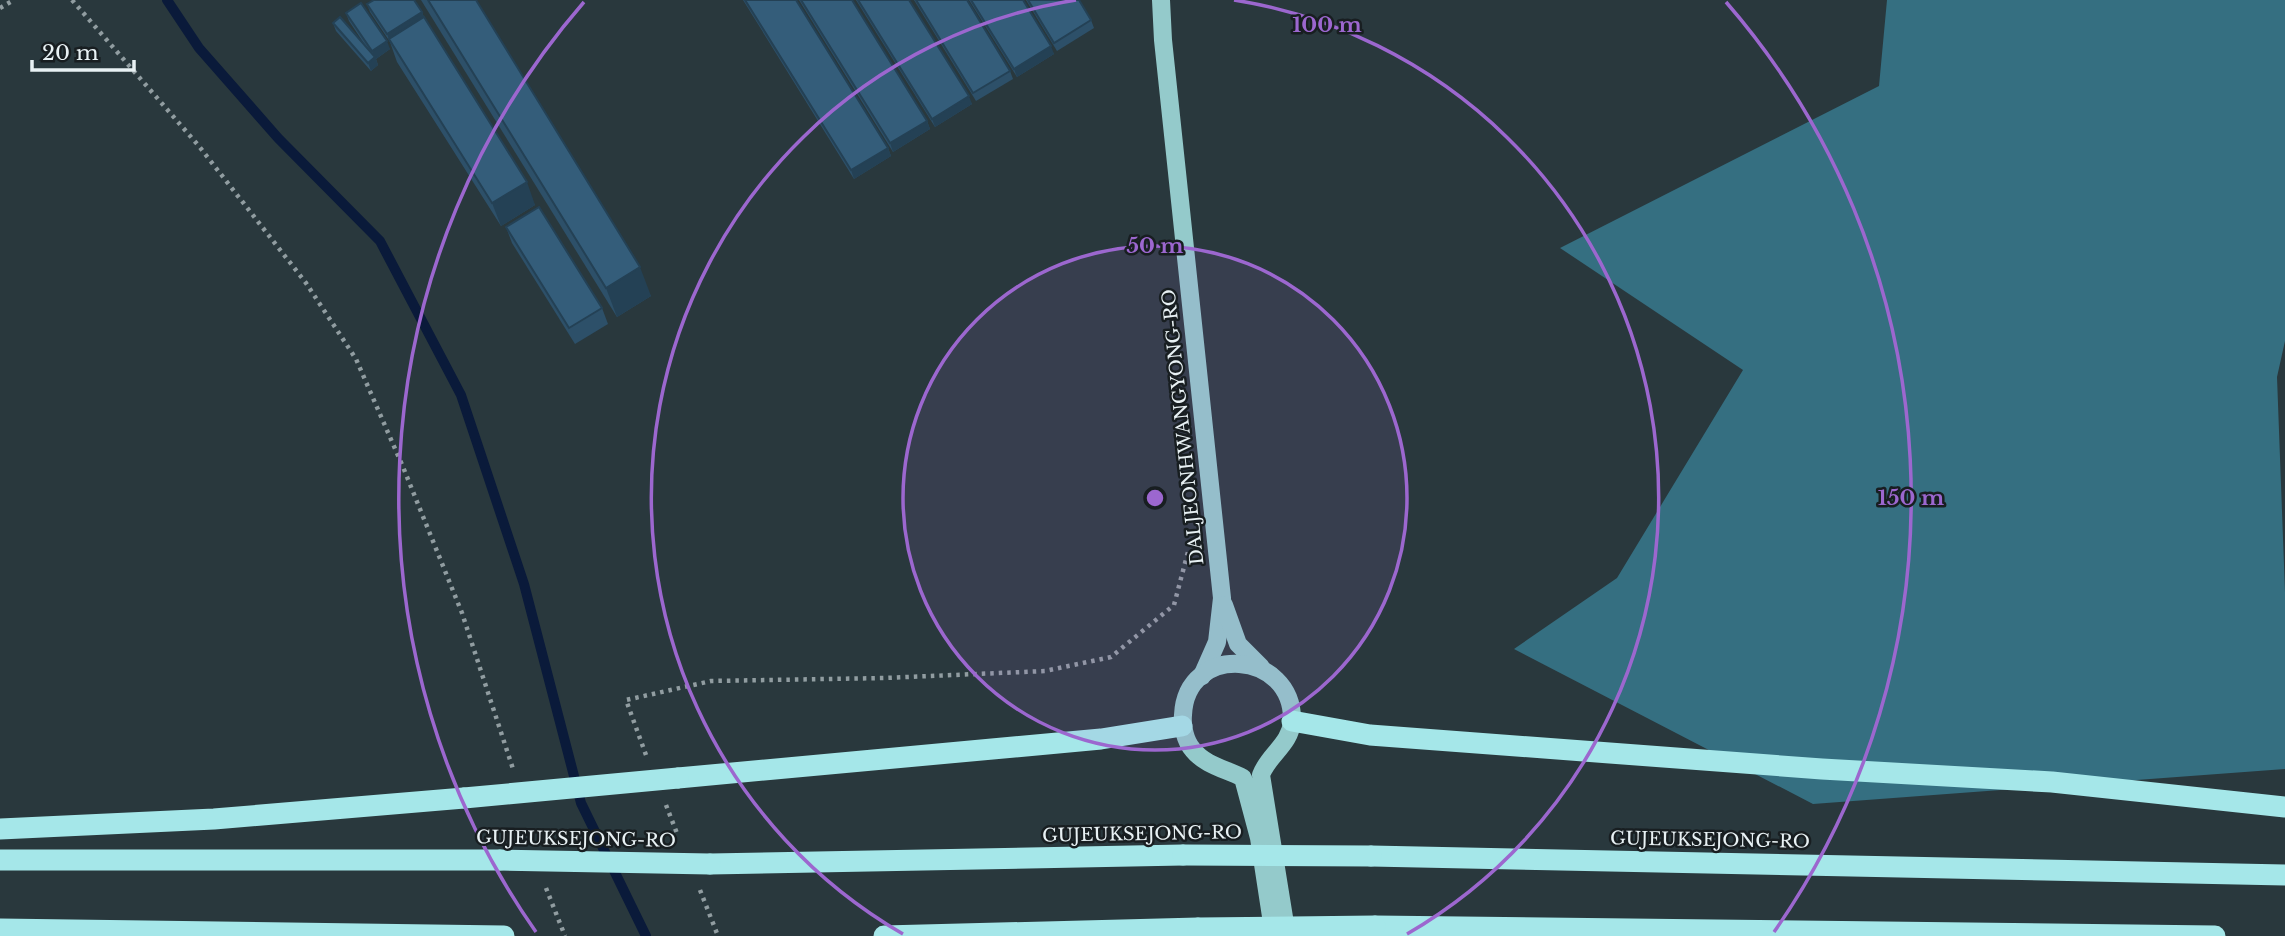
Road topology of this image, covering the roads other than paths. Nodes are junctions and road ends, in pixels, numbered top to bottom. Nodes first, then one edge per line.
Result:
1 (1161, 0) edge
2 (1222, 598) junction
3 (1263, 669) junction
4 (1202, 676) junction
5 (1292, 721) junction
6 (1182, 726) junction
7 (2285, 807) edge
8 (0, 829) edge
9 (0, 860) edge
10 (2285, 875) edge
11 (0, 929) edge
12 (504, 936) edge
13 (884, 936) edge
14 (1275, 936) edge
15 (1287, 936) edge
16 (2215, 936) edge

1 - 2 main road, DALJEONHWANGYONG-RO
2 - 3 main road, DALJEONHWANGYONG-RO
2 - 4 main road, DALJEONHWANGYONG-RO
3 - 4 main road
3 - 5 main road, DALJEONHWANGYONG-RO
4 - 6 main road, DALJEONHWANGYONG-RO
5 - 7 highway
5 - 15 main road
6 - 8 highway, bridge
6 - 14 main road
9 - 10 highway, GUJEUKSEJONG-RO, bridge
11 - 12 highway
13 - 16 highway, bridge

